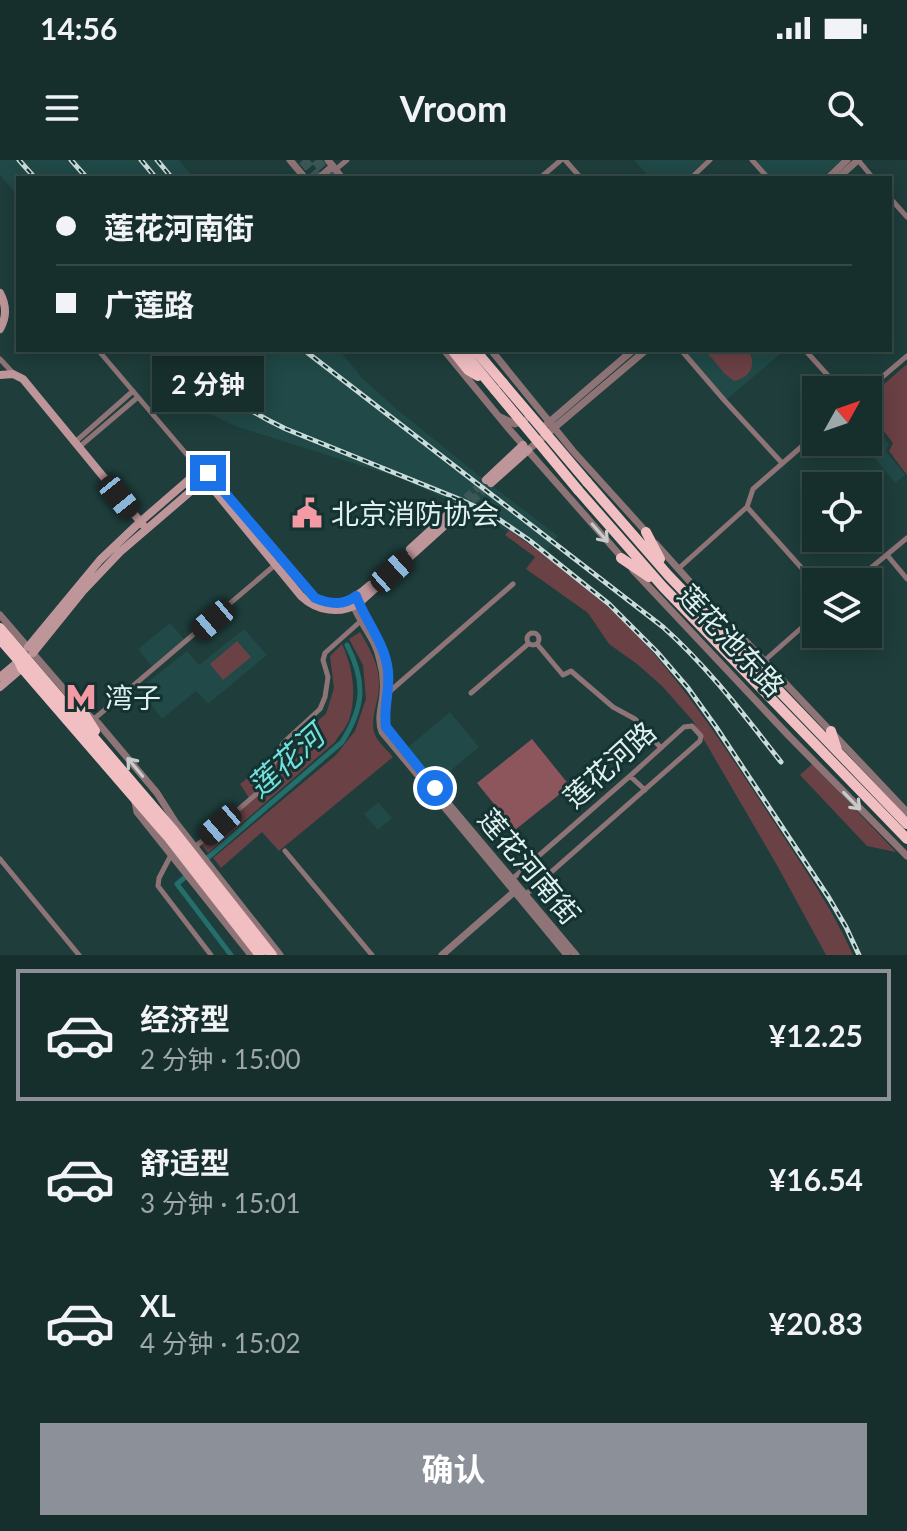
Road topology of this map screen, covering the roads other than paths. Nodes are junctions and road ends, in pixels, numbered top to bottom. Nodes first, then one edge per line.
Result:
1 (289, 160) edge
2 (347, 160) edge
3 (563, 160) edge
4 (710, 160) edge
5 (752, 160) edge
6 (847, 160) edge
7 (858, 160) edge
8 (332, 165) edge
9 (302, 176) edge
10 (543, 176) edge
11 (579, 176) edge
12 (693, 176) edge
13 (766, 176) edge
14 (830, 176) edge
15 (840, 176) edge
16 (871, 176) edge
17 (892, 200) edge
18 (907, 217) edge
19 (0, 293) edge
20 (0, 329) edge
21 (100, 352) edge
22 (464, 352) edge
23 (476, 352) edge
24 (484, 352) edge
25 (495, 352) edge
26 (631, 352) edge
27 (643, 352) edge
28 (683, 352) edge
29 (807, 352) edge
30 (452, 355) edge
31 (907, 356) edge
32 (0, 359) edge
33 (13, 374) junction
34 (0, 375) edge
35 (828, 376) edge
36 (882, 377) edge
37 (496, 383) junction
38 (135, 394) junction
39 (526, 394) junction
40 (532, 402) junction
41 (498, 416) junction
42 (552, 425) junction
43 (509, 429) junction
44 (76, 446) junction
45 (802, 446) edge
46 (526, 448) junction
47 (573, 451) junction
48 (782, 463) junction
49 (200, 470) junction
50 (548, 475) junction
51 (205, 479) junction
52 (488, 482) tunnel mouth
53 (747, 507) junction
54 (460, 508) tunnel mouth
55 (143, 525) junction
56 (646, 532) joint
57 (907, 538) edge
58 (887, 555) junction
59 (621, 558) junction
60 (275, 565) junction
61 (802, 568) edge
62 (871, 568) edge
63 (673, 572) junction
64 (907, 579) edge
65 (513, 584) dead end
66 (663, 587) junction
67 (355, 602) junction
68 (0, 615) edge
69 (363, 619) junction
70 (802, 627) edge
71 (0, 628) edge
72 (0, 639) edge
73 (528, 644) junction
74 (537, 644) junction
75 (25, 657) junction
76 (764, 661) junction
77 (0, 677) edge
78 (0, 687) edge
79 (388, 693) junction
80 (471, 693) dead end
81 (81, 709) junction
82 (94, 719) junction
83 (831, 731) junction
84 (102, 747) junction
85 (661, 748) junction
86 (837, 752) junction
87 (630, 776) junction
88 (645, 790) junction
89 (138, 796) junction
90 (168, 811) junction
91 (907, 812) edge
92 (885, 816) junction
93 (907, 822) edge
94 (175, 827) junction
95 (907, 839) edge
96 (907, 849) edge
97 (174, 851) junction
98 (285, 851) dead end
99 (190, 856) junction
100 (907, 856) edge
101 (0, 859) edge
102 (201, 873) junction
103 (510, 881) junction
104 (520, 896) junction
105 (79, 955) edge
106 (211, 955) edge
107 (251, 955) edge
108 (260, 955) edge
109 (272, 955) edge
110 (280, 955) edge
111 (372, 955) edge
112 (442, 955) edge
113 (567, 955) edge
114 (576, 955) edge

1 - 9 street
2 - 8 street
3 - 10 street
3 - 11 street
4 - 12 street
5 - 13 street
6 - 14 street
7 - 15 street
7 - 16 street
17 - 18 street
19 - 20 main road
21 - 38 street
22 - 37 highway
23 - 37 highway
24 - 37 highway
25 - 39 street
26 - 42 street
27 - 42 street
28 - 48 street
29 - 35 street
30 - 37 highway
30 - 41 street
31 - 36 street
32 - 33 street
33 - 34 main road
33 - 44 main road
37 - 63 highway, 莲花池东路, bridge
37 - 66 highway, 莲花池东路, bridge
38 - 44 street
38 - 49 street
39 - 40 street
39 - 41 street
40 - 42 street
40 - 43 street
41 - 43 street
42 - 46 street
42 - 47 street
43 - 46 street, 莲花池东路
44 - 55 main road
45 - 48 street
46 - 50 street, 莲花池东路
46 - 52 main road
47 - 50 street
47 - 56 street
48 - 53 street
49 - 51 main road
49 - 55 main road
49 - 67 main road
50 -> 59 street, 莲花池东路
51 - 55 main road
51 - 60 main road
53 - 61 street
53 - 63 street
54 - 67 main road
55 - 75 main road
56 - 63 highway
57 - 58 street
58 - 62 street
58 - 64 street
59 - 66 highway
59 -> 100 street, 莲花池东路
60 - 67 main road
60 - 82 street
63 - 76 street, 莲花池东路
63 - 86 highway, 莲花池东路
65 - 79 street
66 - 92 highway, 莲花池东路
67 - 69 street, 莲花河南街
68 - 75 street
69 - 79 street, 莲花河南街
69 - 99 street
69 - 103 street, 莲花河南街
70 - 76 street
71 - 75 highway
72 - 75 highway
73 - 74 street
73 - 74 street
73 - 80 street
74 - 85 street
75 - 77 main road
75 - 78 main road
75 - 81 street
75 - 84 highway
75 - 89 highway
76 - 83 street, 莲花池东路
79 - 103 street, 莲花河南街
81 - 82 street
81 - 84 highway
90 -> 82 street
83 - 86 highway
83 - 91 street, 莲花池东路
84 - 89 highway
85 - 87 street, 莲花河路
85 - 88 street, 莲花河路
86 - 93 highway, 莲花池东路
87 - 88 street
87 - 103 street, 莲花河路
88 - 104 street, 莲花河路
89 - 90 street
89 - 94 highway
89 - 97 highway
90 - 94 street
92 - 95 highway, 莲花池东路
92 - 96 highway
94 - 99 highway
97 - 99 highway
97 - 106 street
98 - 111 street
99 - 102 highway
99 - 102 street
101 - 105 street
102 - 107 street
102 - 108 highway
102 - 109 highway
102 - 110 street
103 - 104 street, 莲花河南街
104 - 112 street, 莲花河路
104 - 113 street, 莲花河南街
104 - 114 street, 莲花河南街

